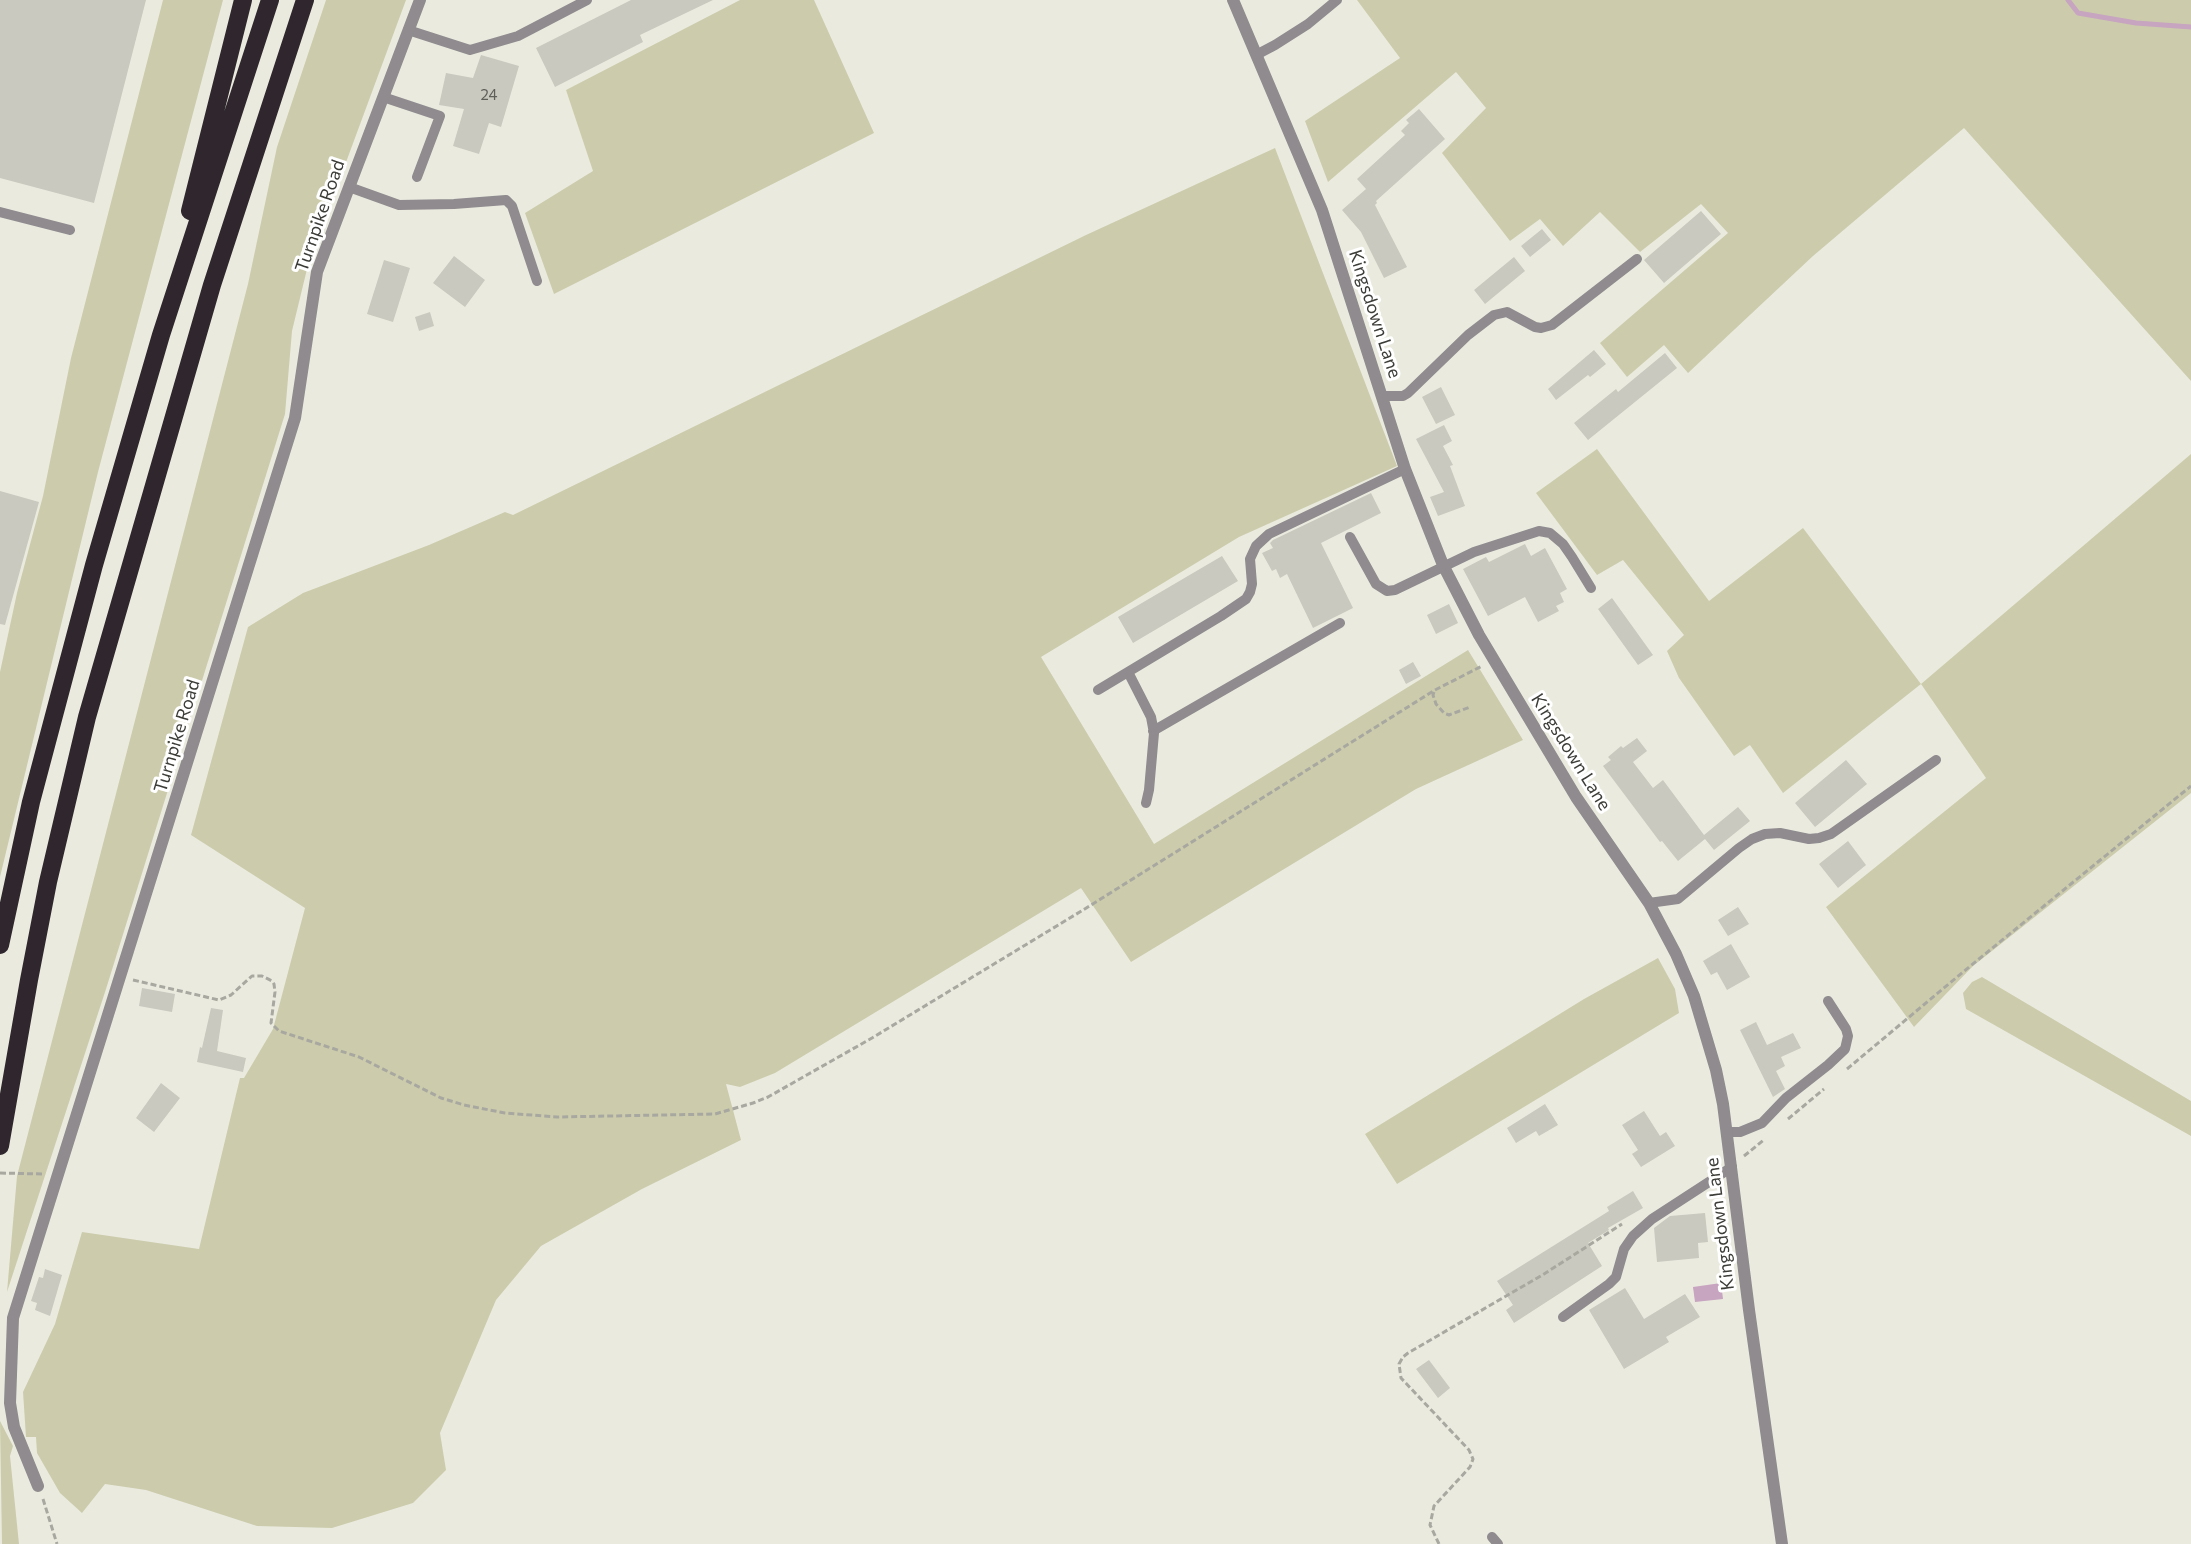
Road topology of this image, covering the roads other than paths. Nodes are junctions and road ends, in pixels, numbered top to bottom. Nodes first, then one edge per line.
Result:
1 (243, 0) edge
2 (270, 0) edge
3 (305, 0) edge
4 (420, 0) edge
5 (587, 0) edge
6 (1233, 0) edge
7 (1337, 0) edge
8 (408, 30) junction
9 (1256, 55) junction
10 (383, 97) junction
11 (417, 177) dead end
12 (349, 187) junction
13 (0, 212) edge
14 (70, 230) dead end
15 (1636, 259) dead end
16 (537, 281) dead end
17 (161, 335) junction
18 (1383, 396) junction
19 (1405, 469) junction
20 (1350, 537) dead end
21 (1443, 565) junction
22 (1591, 588) dead end
23 (1340, 622) dead end
24 (1128, 672) junction
25 (1098, 690) dead end
26 (1153, 731) junction
27 (1936, 760) dead end
28 (1146, 803) dead end
29 (1649, 903) junction
30 (0, 945) edge
31 (1828, 1001) dead end
32 (1727, 1132) junction
33 (0, 1146) edge
34 (1731, 1167) junction
35 (1563, 1317) dead end
36 (38, 1486) road end
37 (1782, 1544) edge

1 - 17 highway
2 - 17 highway
3 - 33 highway
4 - 8 street, Turnpike Road
5 - 8 lane
6 - 9 street, Kingsdown Lane
7 - 9 lane
8 - 10 street, Turnpike Road
9 - 18 street, Kingsdown Lane
10 - 11 lane
10 - 12 street, Turnpike Road
12 - 16 lane
12 - 36 street, Turnpike Road
13 - 14 lane
15 - 18 lane
17 - 30 highway
18 - 19 street, Kingsdown Lane
19 - 21 street, Kingsdown Lane
19 - 24 lane
20 - 21 lane
21 - 22 lane
21 - 29 street, Kingsdown Lane
23 - 26 lane
24 - 25 lane
24 - 26 lane
26 - 28 lane
27 - 29 lane
29 - 32 street, Kingsdown Lane
31 - 32 lane
32 - 34 street, Kingsdown Lane
34 - 35 lane
34 - 37 street, Kingsdown Lane

